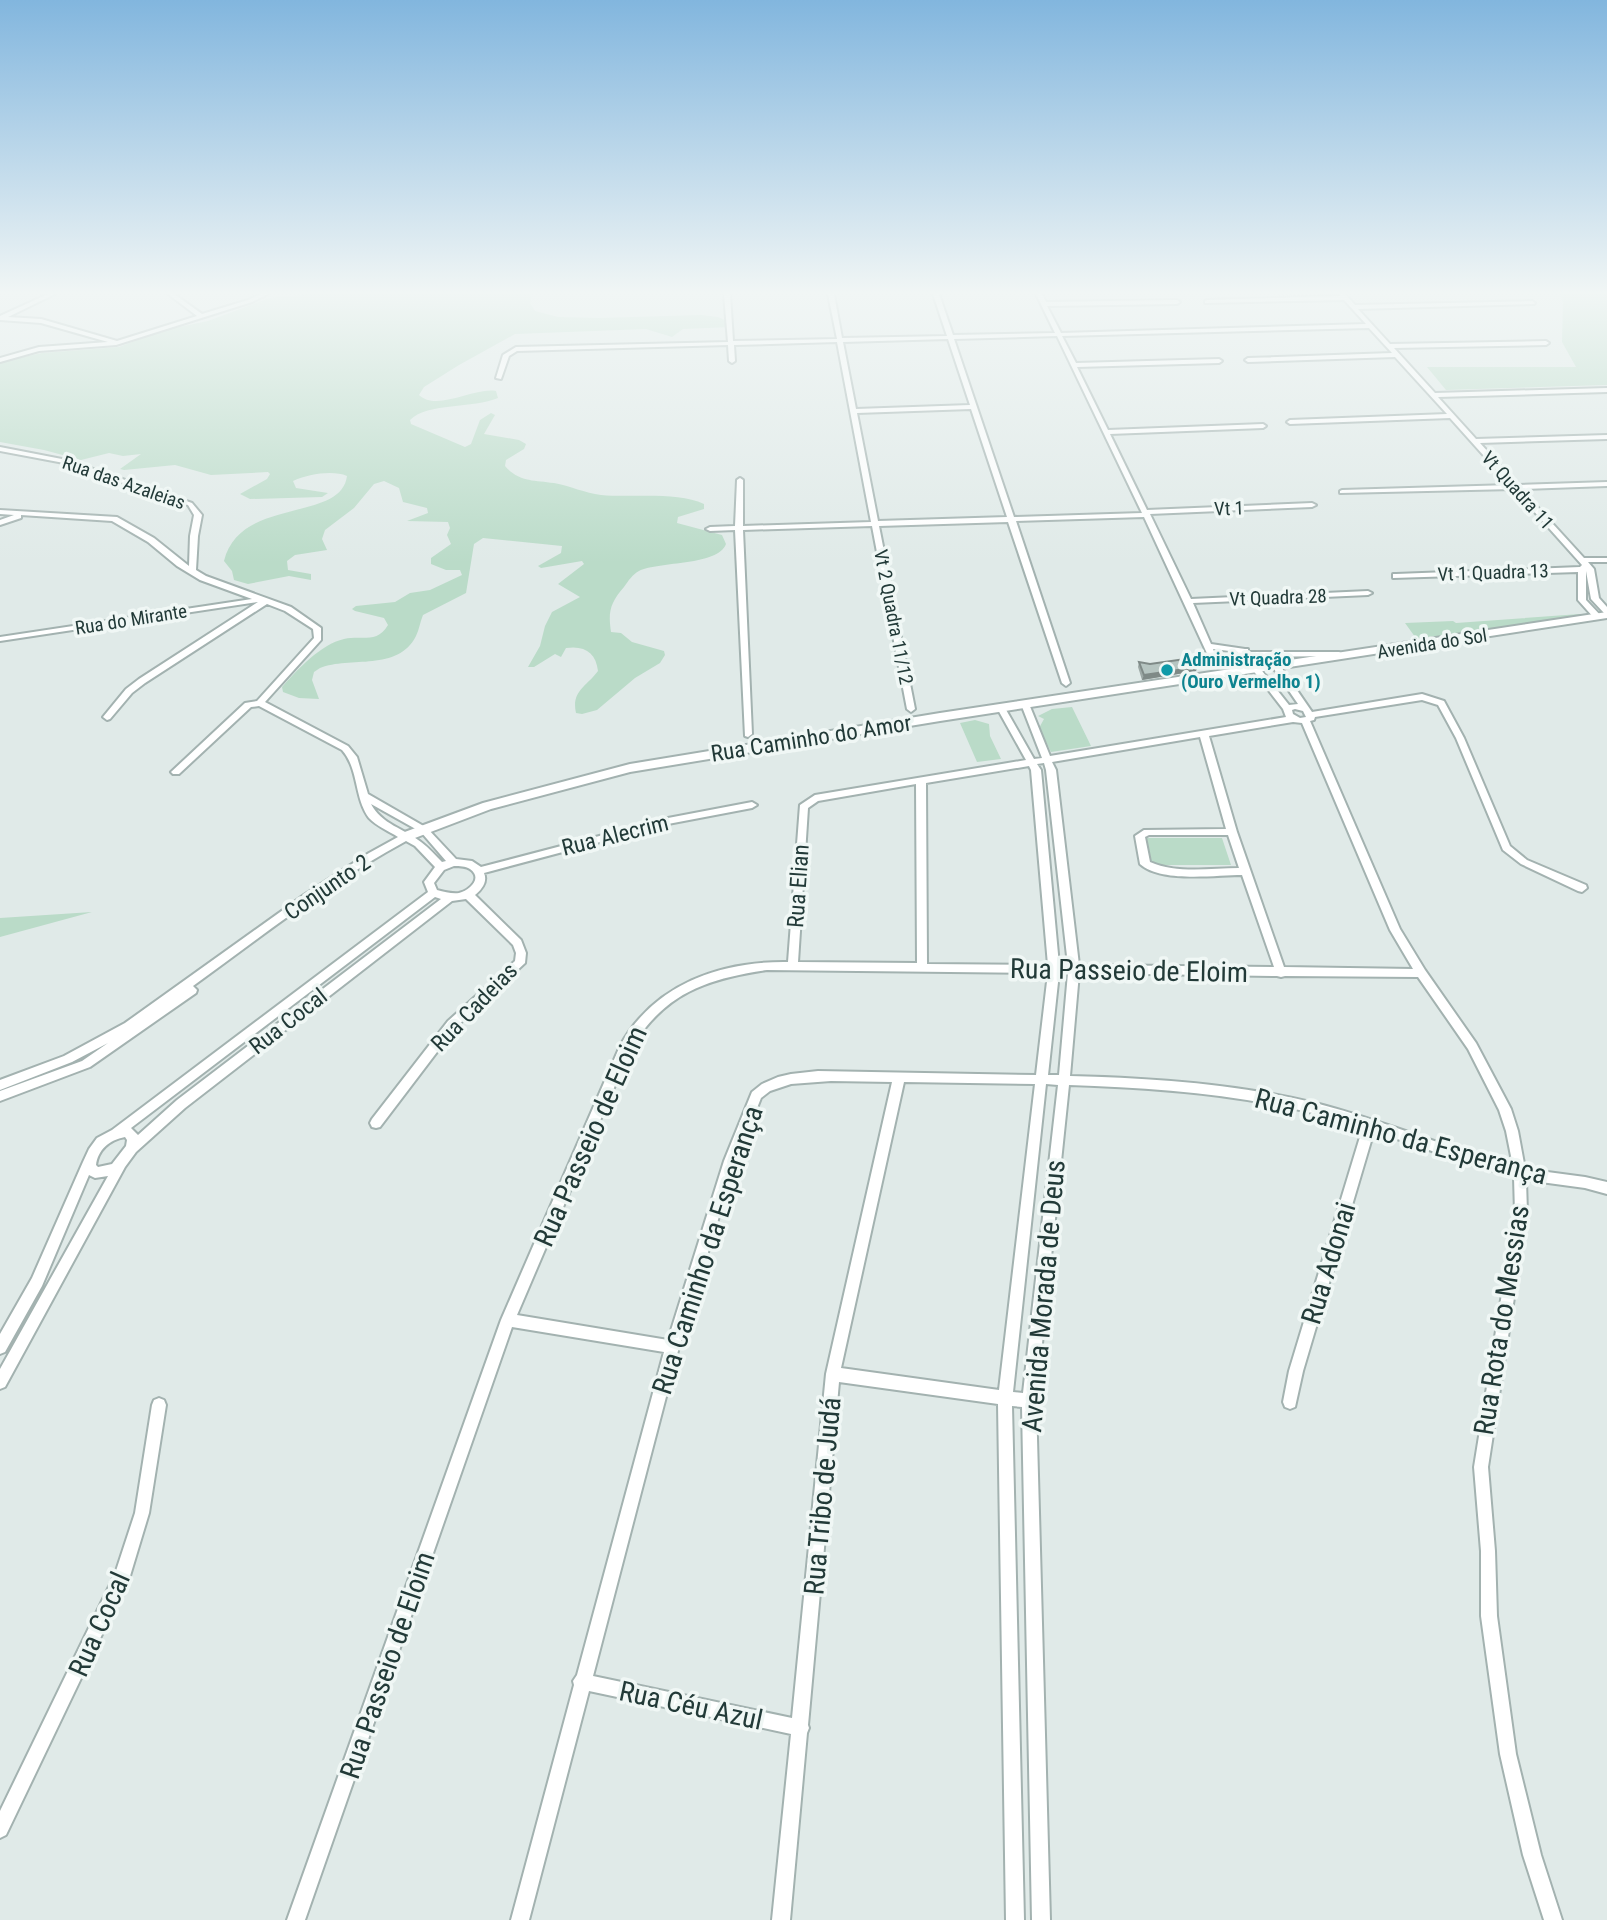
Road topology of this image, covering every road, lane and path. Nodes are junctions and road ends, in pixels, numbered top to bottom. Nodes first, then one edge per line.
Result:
1 (850, 384) edge
2 (966, 384) edge
3 (1083, 384) edge
4 (1423, 384) edge
5 (1607, 390) edge
6 (1433, 395) junction
7 (974, 407) junction
8 (856, 411) junction
9 (1451, 416) junction
10 (1290, 422) dead end
11 (1263, 426) dead end
12 (1105, 432) junction
13 (1607, 436) edge
14 (1474, 441) junction
15 (0, 449) edge
16 (740, 480) dead end
17 (1607, 484) edge
18 (1513, 487) junction
19 (1342, 492) dead end
20 (1312, 505) dead end
21 (0, 512) edge
22 (1146, 514) junction
23 (20, 515) junction
24 (1014, 520) junction
25 (0, 523) edge
26 (876, 524) junction
27 (710, 529) dead end
28 (739, 529) junction
29 (194, 549) junction
30 (1607, 560) edge
31 (180, 564) junction
32 (1585, 566) junction
33 (192, 571) junction
34 (1396, 576) dead end
35 (1368, 593) dead end
36 (1595, 599) junction
37 (264, 600) junction
38 (1582, 600) junction
39 (1188, 601) junction
40 (1604, 614) edge
41 (0, 639) edge
42 (1211, 654) junction
43 (1356, 654) junction
44 (1317, 660) junction
45 (1276, 666) junction
46 (1256, 669) junction
47 (1066, 683) dead end
48 (260, 703) junction
49 (1025, 704) junction
50 (1001, 708) junction
51 (911, 709) dead end
52 (1287, 709) junction
53 (1308, 715) junction
54 (107, 717) dead end
55 (1293, 719) junction
56 (1032, 722) junction
57 (1011, 725) junction
58 (748, 734) dead end
59 (1204, 734) junction
60 (1049, 759) junction
61 (1031, 762) junction
62 (176, 772) dead end
63 (921, 780) junction
64 (367, 798) junction
65 (752, 805) dead end
66 (424, 830) junction
67 (1232, 832) junction
68 (407, 836) junction
69 (377, 852) joint
70 (453, 862) junction
71 (440, 867) junction
72 (480, 871) junction
73 (1245, 871) junction
74 (1582, 888) dead end
75 (433, 894) junction
76 (469, 895) junction
77 (448, 900) junction
78 (793, 965) junction
79 (922, 967) junction
80 (1054, 968) junction
81 (1074, 969) junction
82 (1282, 973) junction
83 (1421, 973) junction
84 (132, 1029) junction
85 (899, 1077) junction
86 (1042, 1081) junction
87 (1064, 1082) junction
88 (0, 1085) edge
89 (0, 1097) edge
90 (376, 1123) dead end
91 (1370, 1124) junction
92 (117, 1132) junction
93 (132, 1147) junction
94 (89, 1162) junction
95 (120, 1166) junction
96 (1520, 1173) junction
97 (1607, 1188) edge
98 (508, 1320) junction
99 (0, 1346) edge
100 (672, 1347) junction
101 (833, 1374) junction
102 (0, 1382) edge
103 (1005, 1398) junction
104 (1028, 1401) junction
105 (1290, 1402) dead end
106 (159, 1405) dead end
107 (581, 1681) junction
108 (801, 1728) junction
109 (0, 1829) edge
110 (296, 1920) edge
111 (520, 1920) edge
112 (781, 1920) edge
113 (1015, 1920) edge
114 (1041, 1920) edge
115 (1553, 1920) edge

1 - 8 street, Vt 2 Quadra 11/12
2 - 7 street
3 - 12 street
4 - 6 street, Vt Quadra 11
5 - 6 street
6 - 9 street, Vt Quadra 11
7 - 8 street
7 - 24 street
8 - 26 street, Vt 2 Quadra 11/12
9 - 10 street
9 - 14 street, Vt Quadra 11
11 - 12 street
12 - 22 street
13 - 14 street
14 - 18 street, Vt Quadra 11
15 - 29 street, Rua das Azaleias
16 - 28 street
17 - 18 street
18 - 19 street
18 - 32 street, Vt Quadra 11
20 - 22 street, Vt 1
21 - 23 street
22 - 24 street, Vt 1
22 - 39 street
23 - 25 street
23 - 31 street
24 - 26 street, Vt 1
24 - 47 street
26 - 28 street, Vt 1
26 - 51 street, Vt 2 Quadra 11/12
27 - 28 street, Vt 1
28 - 58 street
29 - 31 street
29 - 33 street, Rua das Azaleias
30 - 32 street
31 - 33 street
32 - 34 street, Vt 1 Quadra 13
32 - 36 street
32 - 38 street
33 - 37 street
35 - 39 street, Vt Quadra 28
36 - 38 street
36 - 40 street
37 - 41 street, Rua do Mirante
37 - 48 street
37 - 54 street
38 - 40 street
39 - 42 street
40 - 43 street, Avenida do Sol
42 - 43 street
42 - 44 street
43 - 44 street, Avenida do Sol
44 - 45 street, Avenida do Sol
45 - 46 street, Avenida do Sol
45 - 53 street, Rua Rota do Messias
46 - 49 street, Rua Caminho do Amor
46 - 52 street
48 - 62 street
48 - 64 street
49 - 50 street, Rua Caminho do Amor
49 - 56 street, Avenida Morada de Deus
50 - 57 street, Avenida Morada de Deus
50 - 66 street, Rua Caminho do Amor
52 - 53 street
52 - 55 street
53 - 55 street
53 - 74 street
53 - 83 street, Rua Rota do Messias
55 - 59 street
56 - 57 street
56 - 60 street, Avenida Morada de Deus
57 - 61 street, Avenida Morada de Deus
59 - 60 street
59 - 67 street
60 - 61 street
60 - 81 street, Avenida Morada de Deus
61 - 63 street
61 - 80 street, Avenida Morada de Deus
63 - 78 street, Rua Elian
63 - 79 street
64 - 66 street
64 - 68 street
65 - 72 street, Rua Alecrim
66 - 68 street, Rua Caminho do Amor
66 - 70 street
67 - 73 street
67 - 73 street
68 - 69 street, Rua Caminho do Amor
68 - 71 street
69 - 84 street, Conjunto 2
70 - 71 street
70 - 72 street
71 - 75 street
72 - 76 street
73 - 82 street
75 - 77 street
75 - 92 street, Rua Cocal
76 - 77 street
76 - 90 street, Rua Cadeias
77 - 93 street, Rua Cocal
78 - 79 street, Rua Passeio de Eloim
78 - 98 street, Rua Passeio de Eloim
79 - 80 street, Rua Passeio de Eloim
80 - 81 street, Rua Passeio de Eloim
80 - 86 street, Avenida Morada de Deus
81 - 82 street, Rua Passeio de Eloim
81 - 87 street, Avenida Morada de Deus
82 - 83 street, Rua Passeio de Eloim
83 - 96 street, Rua Rota do Messias
84 - 88 street, Conjunto 2
84 - 89 street, Conjunto 2
85 - 86 street, Rua Caminho da Esperança
85 - 100 street, Rua Caminho da Esperança
85 - 101 street, Rua Tribo de Judá
86 - 87 street, Rua Caminho da Esperança
86 - 103 street, Avenida Morada de Deus
87 - 91 street, Rua Caminho da Esperança
87 - 104 street, Avenida Morada de Deus
91 - 96 street, Rua Caminho da Esperança
91 - 105 street, Rua Adonai
92 - 93 street
92 - 94 street, Rua Cocal
93 - 95 street, Rua Cocal
94 - 95 street
94 - 99 street
95 - 102 street
96 - 97 street, Rua Caminho da Esperança
96 - 115 street, Rua Rota do Messias
98 - 100 street
98 - 110 street, Rua Passeio de Eloim
100 - 107 street, Rua Caminho da Esperança
101 - 103 street
101 - 108 street, Rua Tribo de Judá
103 - 104 street
103 - 113 street, Avenida Morada de Deus
104 - 114 street, Avenida Morada de Deus
106 - 109 street, Rua Cocal
107 - 108 street, Rua Céu Azul
107 - 111 street, Rua Caminho da Esperança
108 - 112 street, Rua Tribo de Judá

